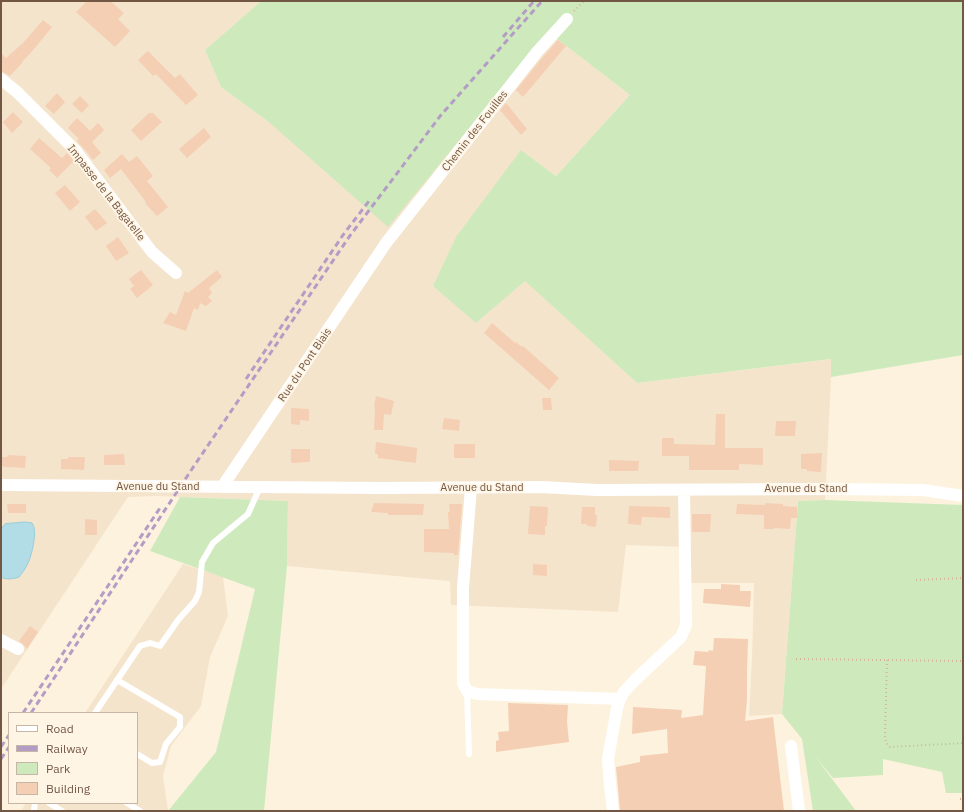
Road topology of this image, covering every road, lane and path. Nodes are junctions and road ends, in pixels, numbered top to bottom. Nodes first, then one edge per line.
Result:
1 (567, 19) dead end
2 (1, 79) edge
3 (386, 244) joint
4 (176, 273) dead end
5 (1, 485) edge
6 (222, 487) junction
7 (260, 487) junction
8 (471, 488) junction
9 (684, 490) junction
10 (963, 496) edge
11 (963, 578) edge
12 (916, 580) dead end
13 (1, 640) edge
14 (18, 649) dead end
15 (796, 659) dead end
16 (887, 660) junction
17 (963, 661) edge
18 (117, 680) junction
19 (467, 691) junction
20 (620, 699) junction
21 (96, 712) edge
22 (963, 743) edge
23 (792, 746) dead end
24 (469, 754) dead end
25 (138, 755) edge
26 (51, 804) edge
27 (129, 804) edge
28 (62, 811) edge
29 (140, 811) edge
30 (613, 811) edge
31 (799, 811) edge

1 - 3 street, Chemin des Fouilles
2 - 4 street, Impasse de la Bagatelle
3 - 6 street, Rue du Pont Biais
5 - 6 street, Avenue du Stand
6 - 7 street, Avenue du Stand
7 - 8 street, Avenue du Stand
7 - 18 lane
8 - 9 street, Avenue du Stand
8 - 19 street
9 - 10 street, Avenue du Stand
9 - 20 street
11 - 12 path
13 - 14 street
15 - 16 path
16 - 17 path
16 - 22 path
18 - 21 lane
18 - 25 lane
19 - 20 street
19 - 24 lane
20 - 30 street
23 - 31 street
26 - 28 lane
27 - 29 lane

